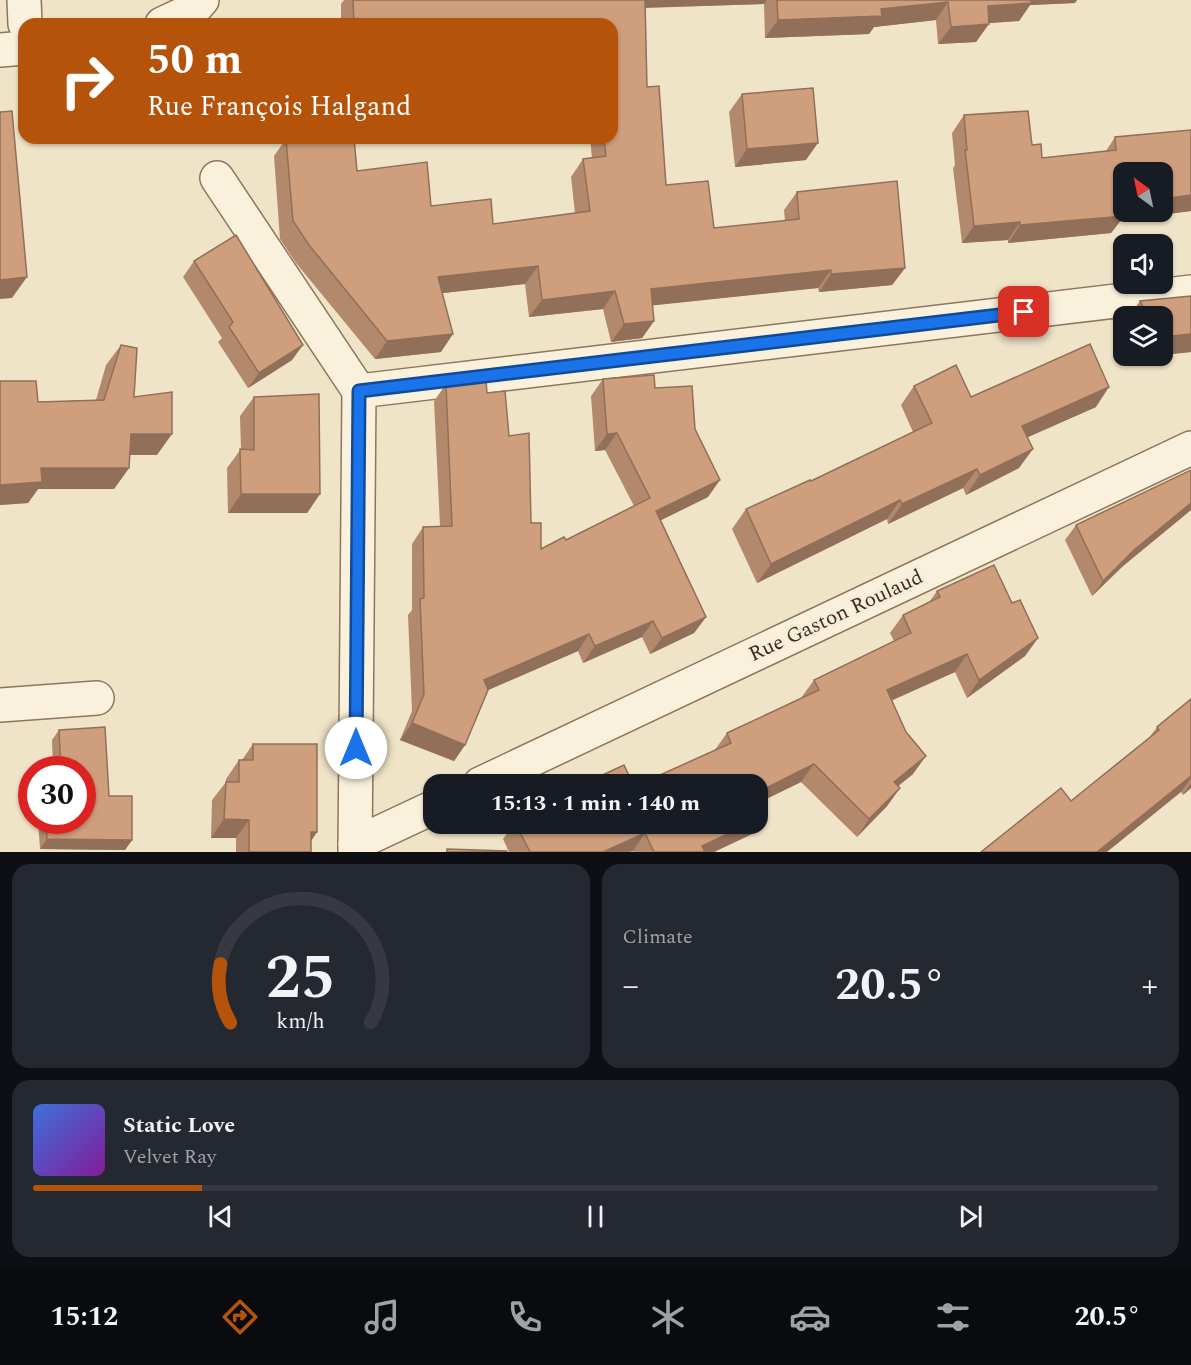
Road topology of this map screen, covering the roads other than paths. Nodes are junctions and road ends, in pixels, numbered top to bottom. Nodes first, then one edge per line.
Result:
1 (24, 0) edge
2 (202, 0) edge
3 (25, 18) edge
4 (175, 18) edge
5 (18, 48) edge
6 (0, 50) edge
7 (217, 178) dead end
8 (1191, 292) edge
9 (359, 391) junction
10 (1191, 448) edge
11 (97, 698) dead end
12 (0, 705) edge
13 (501, 774) edge
14 (423, 813) edge
15 (355, 848) edge

1 - 3 street
2 - 4 street
5 - 6 street
7 - 9 street
8 - 9 street
9 - 15 street
10 - 13 street, Rue Gaston Roulaud
11 - 12 street
14 - 15 street

